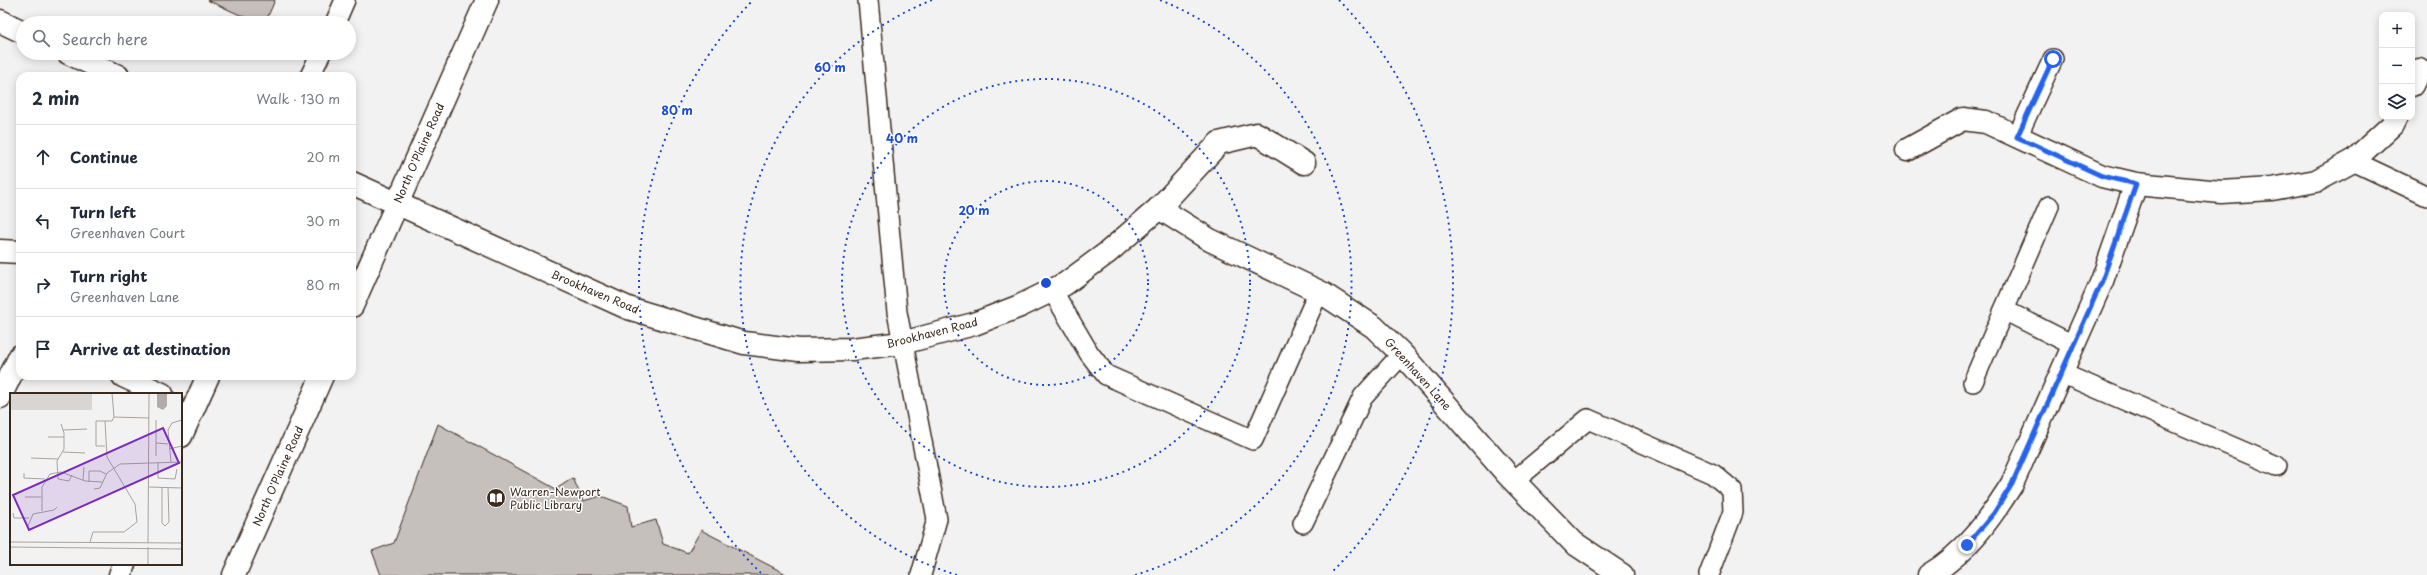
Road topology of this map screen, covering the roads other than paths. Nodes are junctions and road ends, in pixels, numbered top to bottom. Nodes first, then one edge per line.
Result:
1 (345, 0) edge
2 (487, 0) edge
3 (868, 0) edge
4 (338, 16) edge
5 (0, 21) edge
6 (16, 29) edge
7 (2053, 59) dead end
8 (78, 60) edge
9 (318, 60) edge
10 (94, 71) edge
11 (312, 72) edge
12 (2394, 120) edge
13 (2017, 137) junction
14 (1907, 150) dead end
15 (2353, 161) junction
16 (1304, 163) dead end
17 (2136, 184) junction
18 (356, 185) edge
19 (2427, 196) edge
20 (396, 203) junction
21 (2049, 206) dead end
22 (1158, 208) junction
23 (0, 251) edge
24 (16, 252) edge
25 (1052, 290) junction
26 (1318, 291) junction
27 (356, 297) edge
28 (2004, 310) junction
29 (902, 343) junction
30 (2073, 345) junction
31 (1402, 354) junction
32 (16, 364) edge
33 (2061, 373) junction
34 (132, 380) edge
35 (205, 380) edge
36 (320, 380) edge
37 (1973, 382) dead end
38 (160, 393) edge
39 (0, 397) edge
40 (187, 406) edge
41 (182, 431) edge
42 (2277, 466) dead end
43 (1514, 481) junction
44 (1303, 523) dead end
45 (124, 565) edge
46 (120, 575) edge
47 (234, 575) edge
48 (921, 575) edge
49 (1622, 575) edge
50 (1709, 575) edge
51 (1929, 575) edge

1 - 4 lane
2 - 20 street, North O'Plaine Road
3 - 29 lane
5 - 6 street
7 - 13 lane
8 - 10 street
9 - 11 lane
12 - 15 street
13 - 14 street
13 - 17 street
15 - 17 street
15 - 19 lane
16 - 22 street, Brookhaven Road
17 - 30 street
18 - 20 street, Brookhaven Road
20 - 27 street, North O'Plaine Road
20 - 29 street, Brookhaven Road
21 - 28 lane
22 - 25 street, Brookhaven Road
22 - 26 street, Greenhaven Lane
23 - 24 street
25 - 26 lane
25 - 29 street, Brookhaven Road
26 - 31 street, Greenhaven Lane
28 - 30 lane
28 - 37 lane
29 - 48 lane
30 - 33 street
31 - 43 street, Greenhaven Lane
31 - 44 lane
32 - 39 street
33 - 42 lane
33 - 51 street
34 - 38 street
35 - 40 street
36 - 47 street, North O'Plaine Road
40 - 41 street
43 - 49 street, Greenhaven Lane
43 - 50 lane
45 - 46 street

